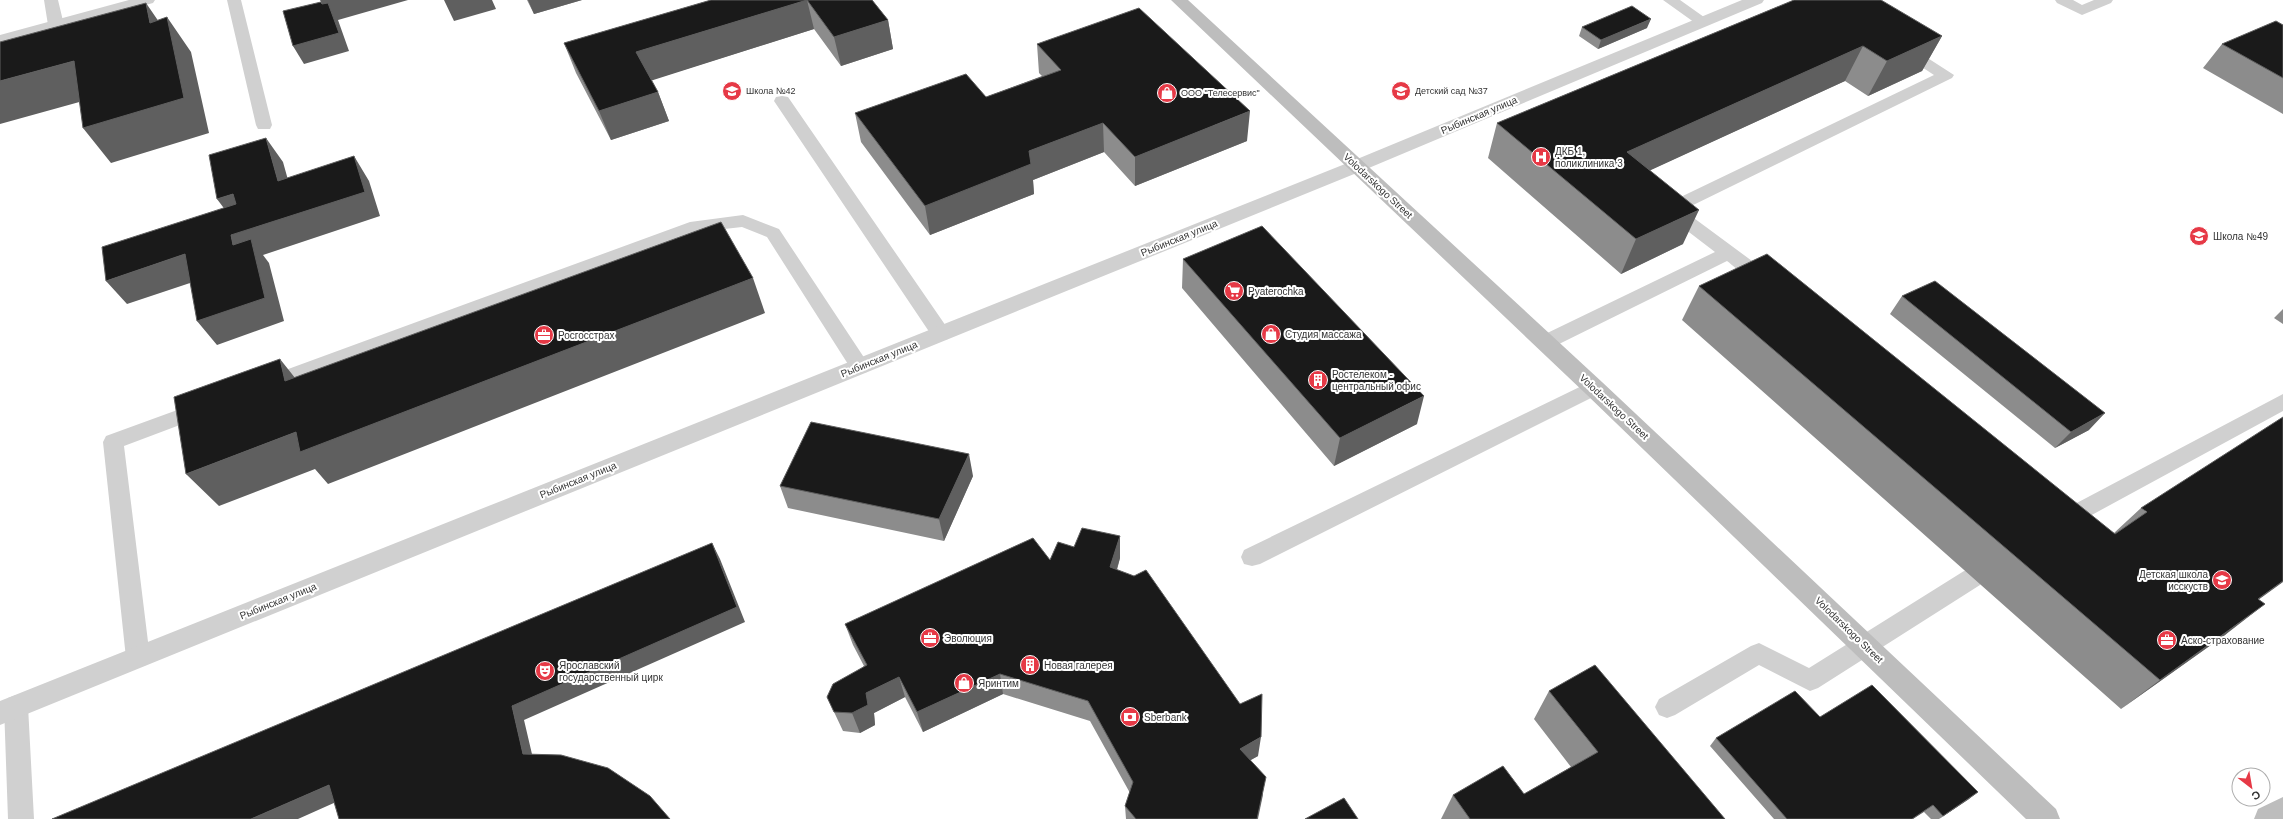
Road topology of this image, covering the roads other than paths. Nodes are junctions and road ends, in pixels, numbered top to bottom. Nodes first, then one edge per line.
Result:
1 (51, 0) edge
2 (147, 0) edge
3 (234, 0) edge
4 (1179, 0) edge
5 (1670, 0) edge
6 (1756, 0) edge
7 (2062, 0) edge
8 (2106, 0) edge
9 (1703, 22) junction
10 (56, 25) junction
11 (0, 40) edge
12 (1890, 40) edge
13 (782, 101) dead end
14 (264, 125) dead end
15 (1356, 166) junction
16 (1728, 253) junction
17 (1778, 290) edge
18 (942, 334) junction
19 (1546, 342) junction
20 (860, 367) junction
21 (1594, 388) junction
22 (255, 389) edge
23 (2283, 402) edge
24 (218, 403) edge
25 (2044, 498) edge
26 (2069, 517) junction
27 (2050, 529) edge
28 (1252, 557) dead end
29 (1972, 578) dead end
30 (1865, 645) junction
31 (138, 658) junction
32 (1667, 707) dead end
33 (8, 710) edge
34 (2283, 811) edge
35 (21, 819) edge
36 (2046, 819) edge
37 (2268, 819) edge

1 - 10 lane
2 - 10 street
3 - 14 lane
4 - 15 street, Volodarskogo Street
5 - 9 lane
6 - 9 street, Рыбинская улица
7 - 8 lane
9 - 15 street, Рыбинская улица
10 - 11 street
12 - 16 lane
13 - 18 lane
15 - 18 street, Рыбинская улица
15 - 19 street, Volodarskogo Street
16 - 17 lane
16 - 19 lane
18 - 20 street, Рыбинская улица
19 - 21 street, Volodarskogo Street
20 - 22 lane
20 - 31 street, Рыбинская улица
21 - 28 lane
21 - 30 street, Volodarskogo Street
23 - 26 lane
24 - 31 lane
25 - 26 lane
26 - 27 lane
29 - 30 lane
30 - 32 lane
30 - 36 street, Volodarskogo Street
31 - 33 street, Рыбинская улица
33 - 35 lane
34 - 37 street

